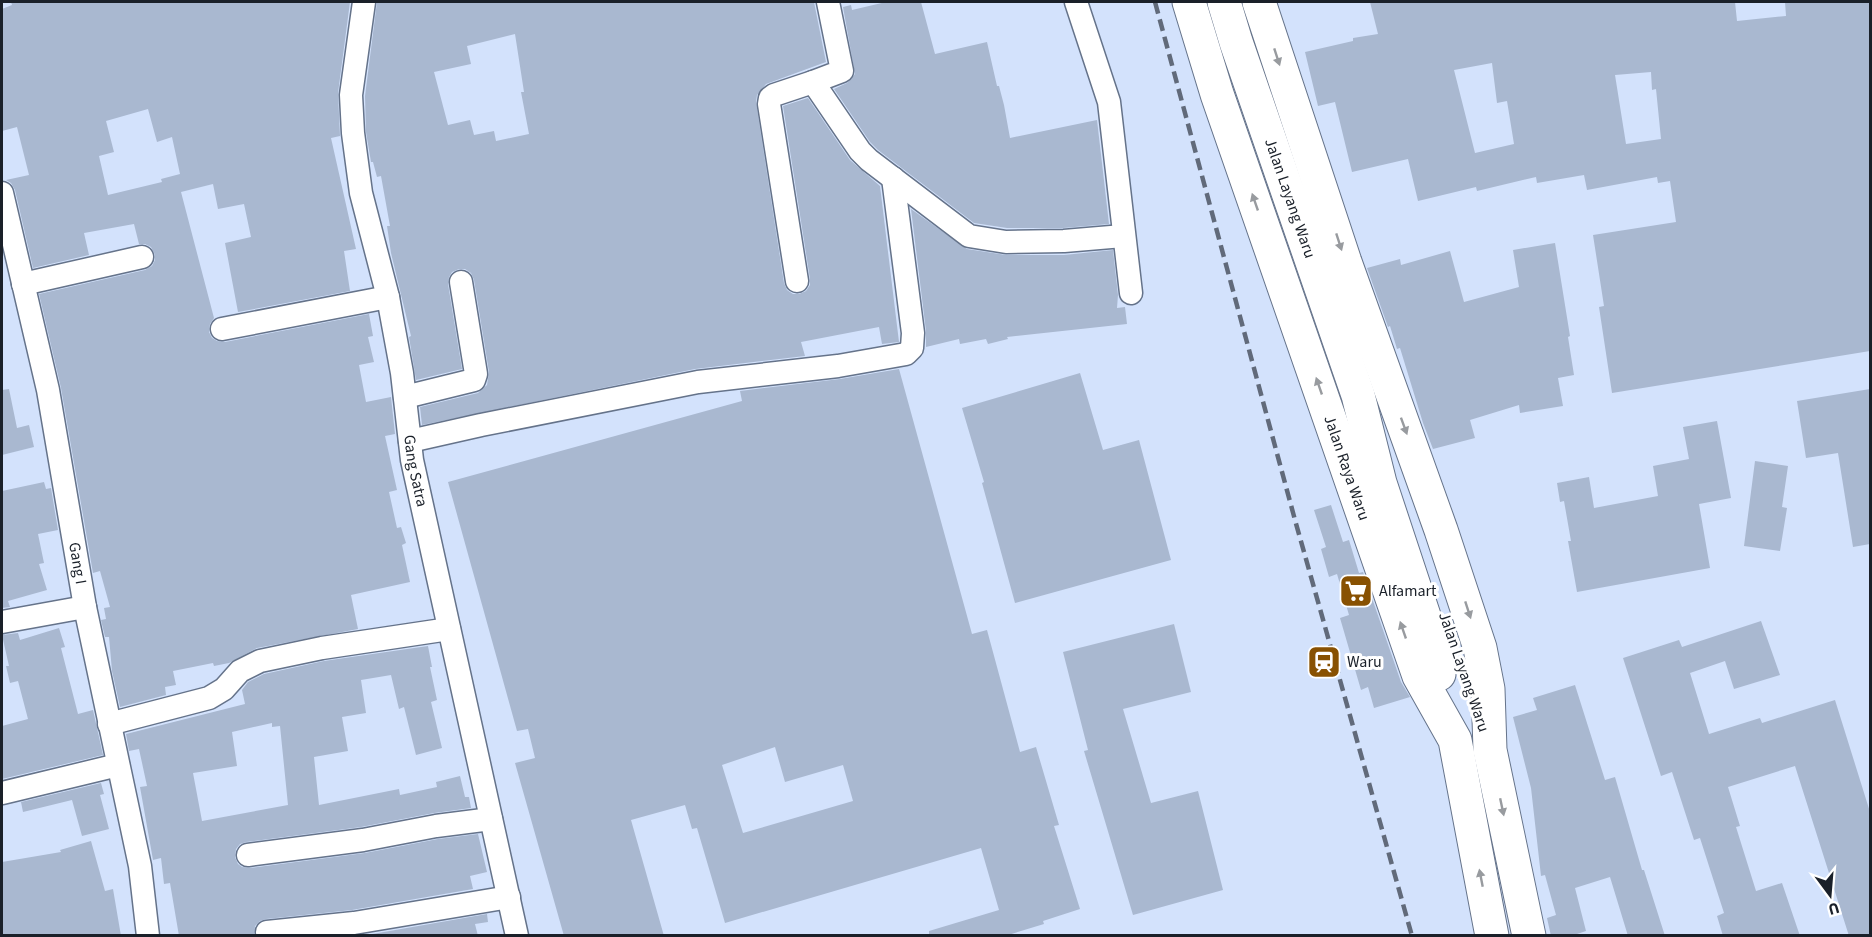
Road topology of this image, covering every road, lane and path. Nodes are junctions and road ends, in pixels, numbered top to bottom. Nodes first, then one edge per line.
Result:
1 (364, 2) edge
2 (828, 2) edge
3 (1076, 2) edge
4 (1189, 2) edge
5 (1224, 2) edge
6 (1259, 2) edge
7 (813, 82) junction
8 (893, 178) junction
9 (2, 193) edge
10 (1123, 236) junction
11 (142, 257) dead end
12 (797, 281) dead end
13 (461, 282) dead end
14 (23, 284) junction
15 (1131, 292) dead end
16 (388, 297) junction
17 (222, 329) dead end
18 (1358, 395) junction
19 (405, 398) junction
20 (410, 441) junction
21 (85, 607) junction
22 (2, 622) edge
23 (449, 629) junction
24 (109, 724) junction
25 (1455, 740) junction
26 (1490, 750) junction
27 (118, 765) junction
28 (2, 793) edge
29 (491, 819) junction
30 (248, 855) dead end
31 (509, 897) junction
32 (267, 932) dead end
33 (148, 936) edge
34 (517, 936) edge
35 (1492, 936) edge
36 (1529, 936) edge

1 - 16 street, Gang Satra
2 - 7 street
3 - 10 street
25 -> 4 highway, Jalan Raya Waru
5 - 18 highway, Jalan Layang Waru
6 -> 26 highway
7 - 8 street
7 - 12 street
8 - 10 street
8 - 20 street
9 - 14 street, Gang I
10 - 15 street
11 - 14 street
13 - 19 street
14 - 21 street, Gang I
16 - 17 street
16 - 19 street, Gang Satra
18 - 25 highway, Jalan Layang Waru
18 - 26 highway, Jalan Layang Waru
19 - 20 street, Gang Satra
20 - 23 street, Gang Satra
21 - 22 street
21 - 24 street, Gang I
23 - 24 street
23 - 29 street, Gang Satra
24 - 27 street, Gang I
35 -> 25 highway, Jalan Raya Waru
26 -> 36 highway
27 - 28 street
27 - 33 street, Gang I
29 - 30 street
29 - 31 street, Gang Satra
31 - 32 street
31 - 34 street, Gang Satra

